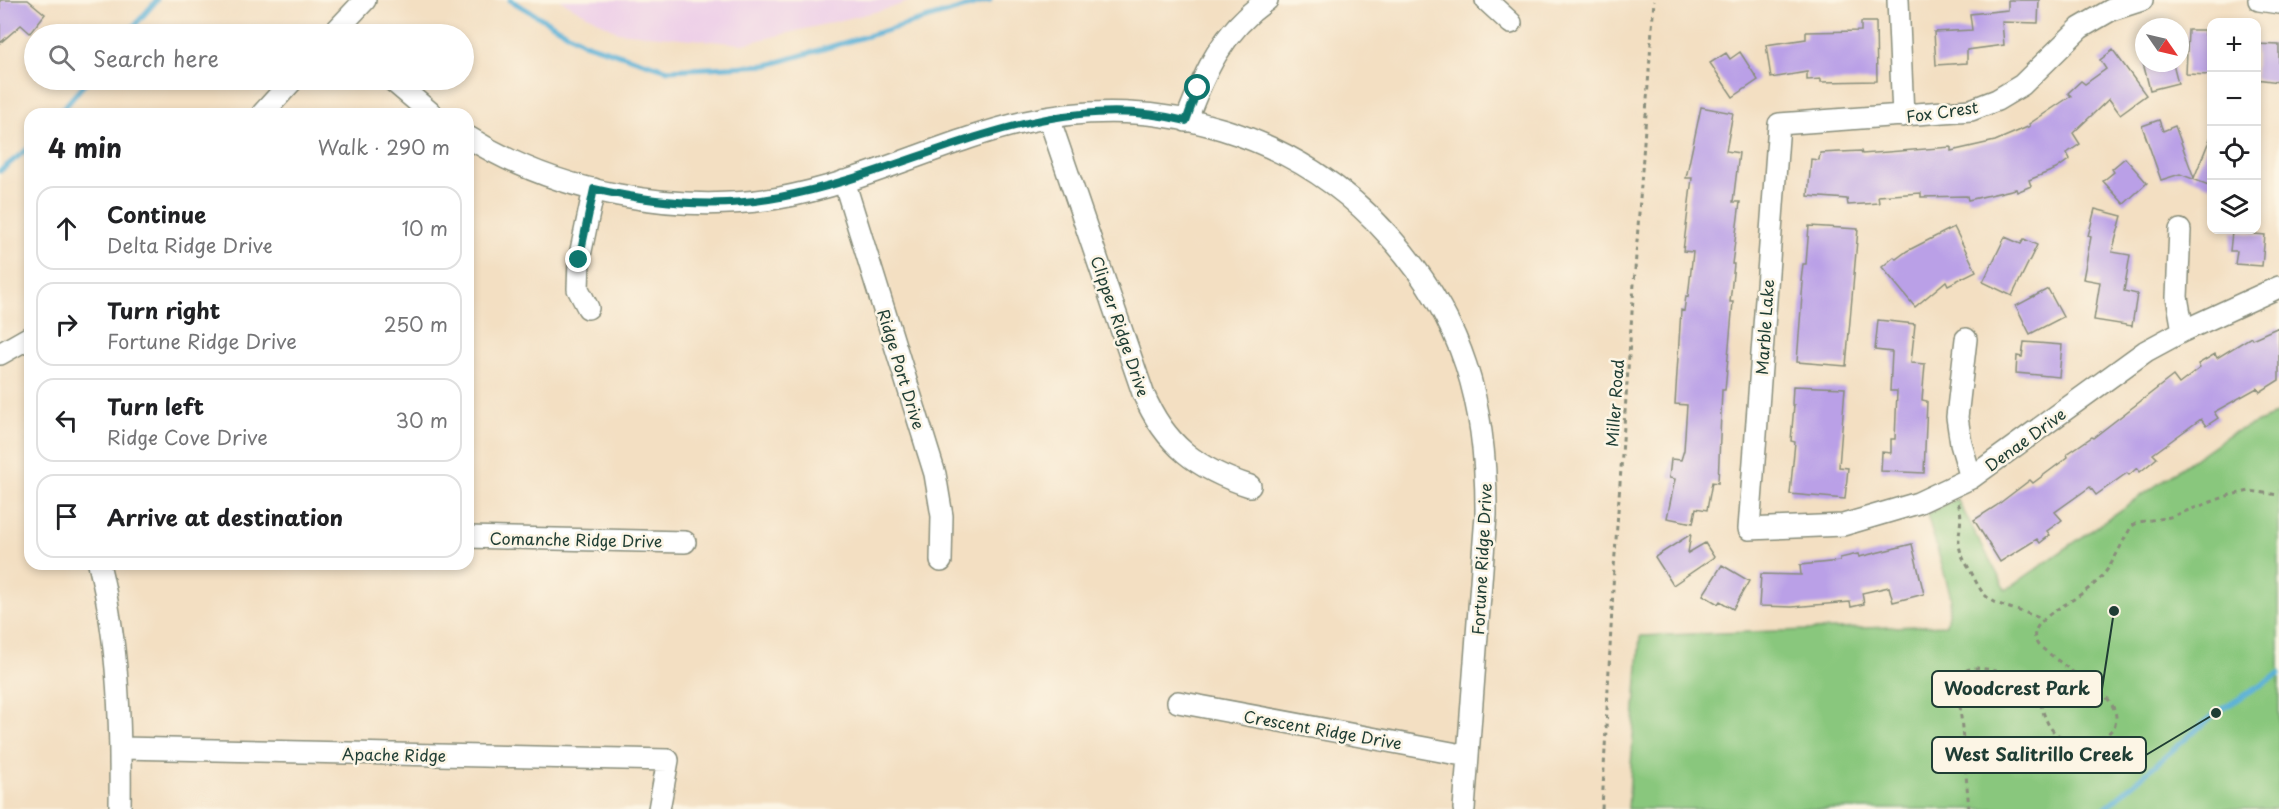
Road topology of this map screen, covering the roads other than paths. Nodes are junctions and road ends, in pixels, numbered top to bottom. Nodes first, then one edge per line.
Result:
1 (365, 0) edge
2 (1267, 0) edge
3 (1486, 0) edge
4 (2142, 0) edge
5 (2259, 0) edge
6 (2279, 3) edge
7 (1898, 8) edge
8 (1511, 23) dead end
9 (345, 24) edge
10 (284, 90) edge
11 (404, 90) edge
12 (267, 108) edge
13 (425, 108) edge
14 (1903, 116) junction
15 (1049, 118) junction
16 (1186, 121) junction
17 (1779, 124) joint
18 (474, 140) edge
19 (844, 181) junction
20 (594, 189) junction
21 (2180, 230) dead end
22 (2279, 287) edge
23 (588, 308) dead end
24 (2183, 331) junction
25 (1966, 339) dead end
26 (24, 347) edge
27 (0, 354) edge
28 (1971, 478) junction
29 (1250, 486) dead end
30 (1749, 529) joint
31 (474, 537) edge
32 (685, 542) dead end
33 (941, 561) dead end
34 (101, 570) edge
35 (1178, 702) dead end
36 (121, 748) junction
37 (1468, 756) junction
38 (120, 809) edge
39 (659, 809) edge
40 (1464, 809) edge

1 - 9 street
2 - 16 street
3 - 8 street
4 - 14 street, Fox Crest
5 - 6 street
7 - 14 street
10 - 12 street
11 - 13 street
14 - 17 street, Fox Crest
15 - 16 street, Fortune Ridge Drive
15 - 19 street, Fortune Ridge Drive
15 - 29 street, Clipper Ridge Drive
16 - 37 street, Fortune Ridge Drive
17 - 30 street, Marble Lake
18 - 20 street, Fortune Ridge Drive
19 - 20 street, Fortune Ridge Drive
19 - 33 street, Ridge Port Drive
20 - 23 street
21 - 24 street
22 - 24 street, Denae Drive
24 - 28 street, Denae Drive
25 - 28 street
26 - 27 street
28 - 30 street, Denae Drive
31 - 32 street, Comanche Ridge Drive
34 - 36 street
35 - 37 street, Crescent Ridge Drive
36 - 38 street
36 - 39 street, Apache Ridge
37 - 40 street, Fortune Ridge Drive

